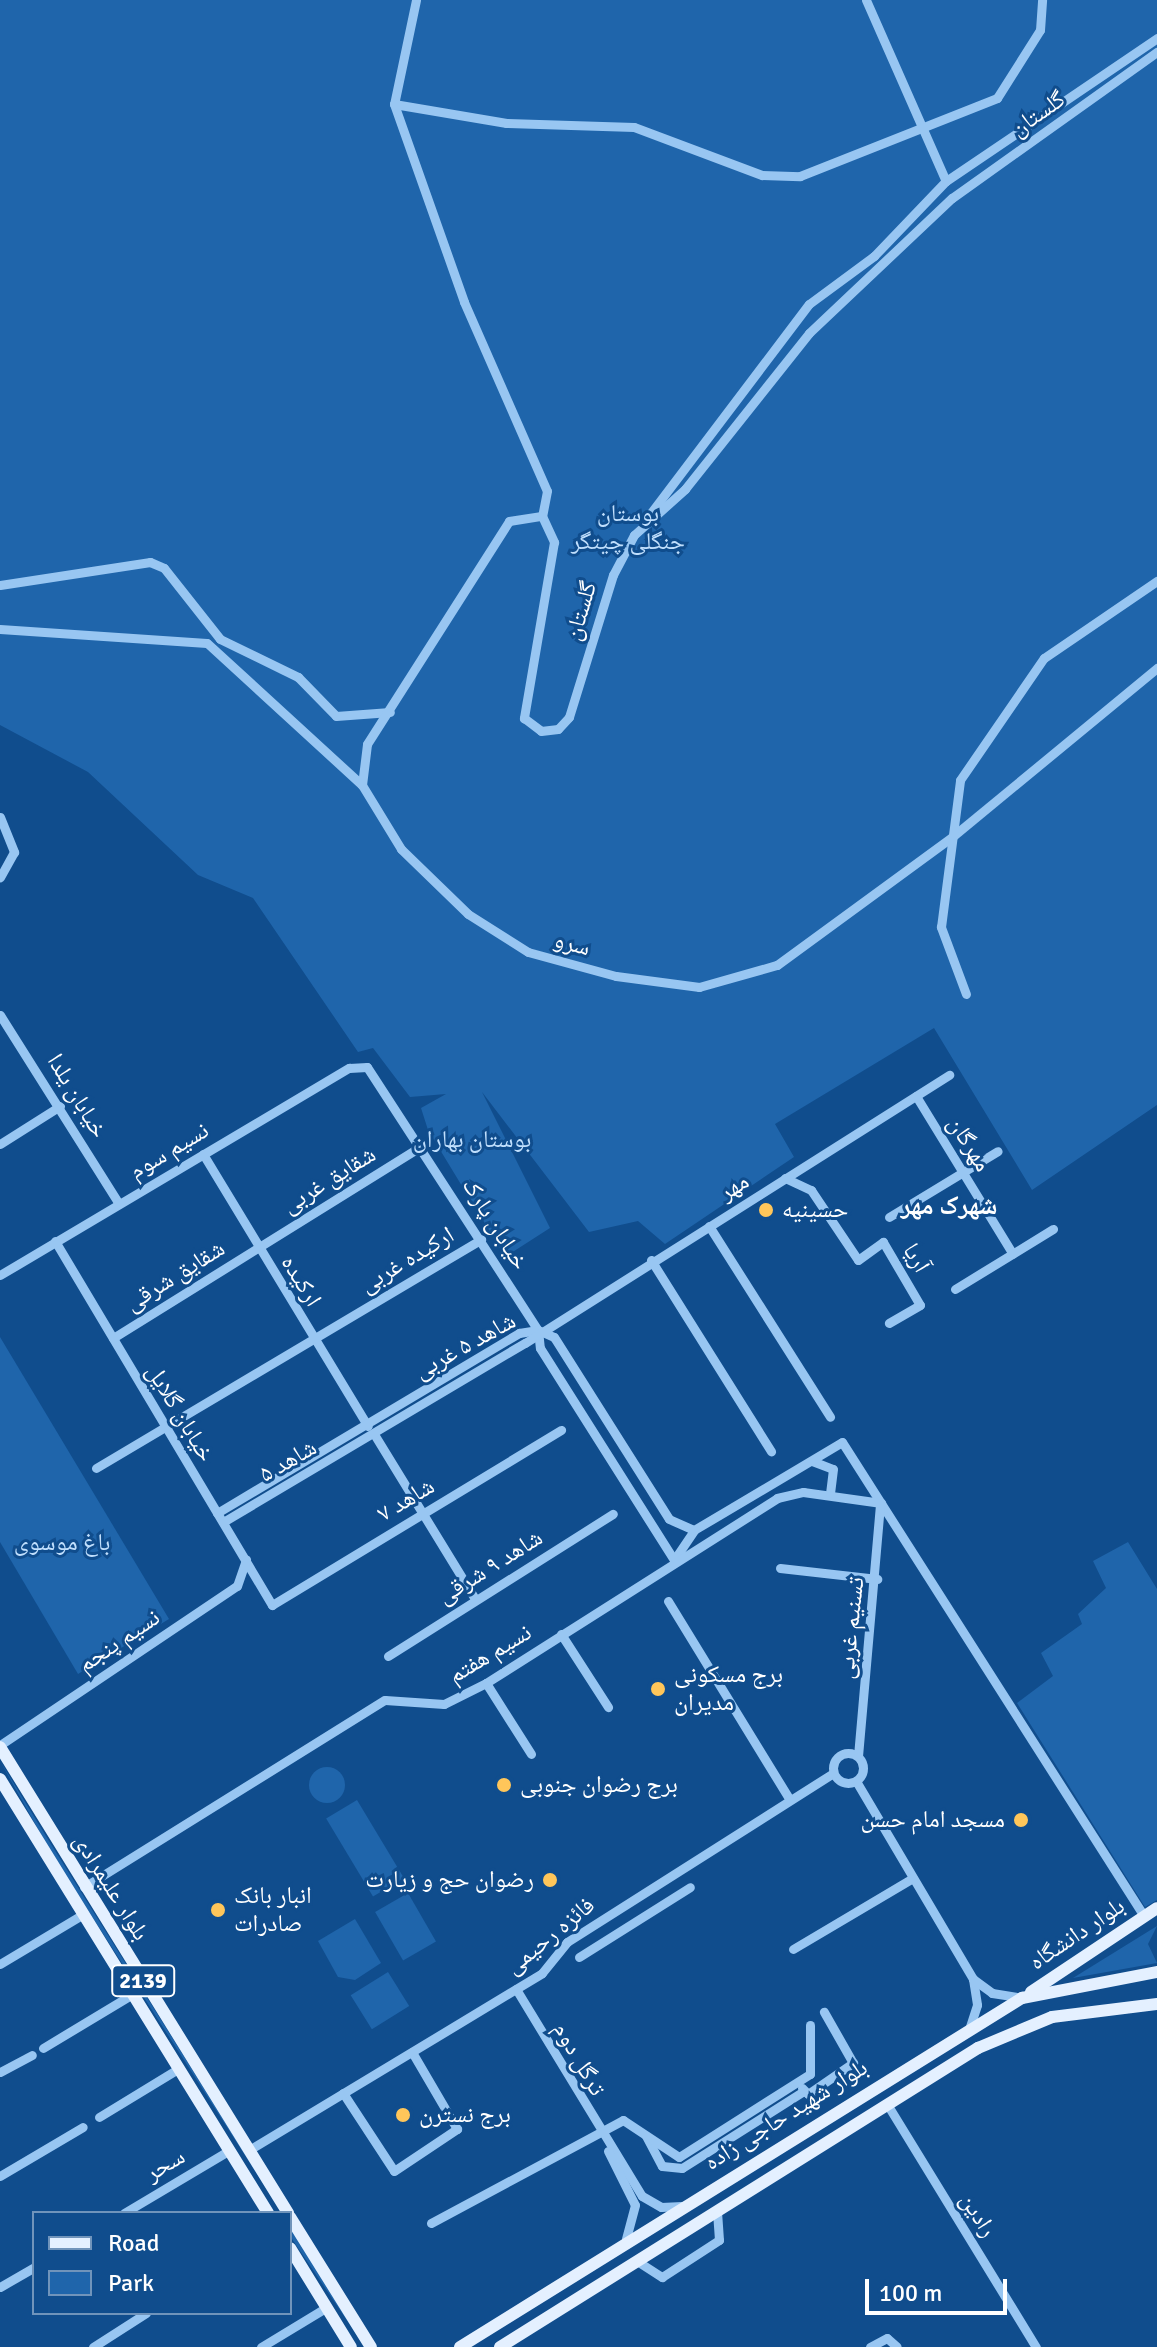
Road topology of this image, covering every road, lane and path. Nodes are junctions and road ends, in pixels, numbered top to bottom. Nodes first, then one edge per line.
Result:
1 (416, 0) edge
2 (866, 0) edge
3 (1042, 0) edge
4 (1157, 38) edge
5 (1157, 52) edge
6 (394, 104) junction
7 (926, 132) junction
8 (946, 181) junction
9 (542, 516) junction
10 (634, 535) junction
11 (1157, 581) edge
12 (0, 585) edge
13 (0, 629) edge
14 (1157, 668) edge
15 (390, 712) junction
16 (362, 785) junction
17 (0, 817) edge
18 (952, 837) junction
19 (0, 877) edge
20 (966, 994) dead end
21 (1, 1012) edge
22 (360, 1066) joint
23 (949, 1075) dead end
24 (916, 1096) junction
25 (60, 1106) junction
26 (0, 1144) edge
27 (422, 1146) junction
28 (998, 1151) dead end
29 (203, 1154) junction
30 (963, 1172) junction
31 (785, 1178) junction
32 (119, 1204) junction
33 (889, 1217) dead end
34 (709, 1226) junction
35 (1053, 1229) dead end
36 (481, 1239) junction
37 (55, 1241) junction
38 (258, 1249) junction
39 (1013, 1254) junction
40 (651, 1260) junction
41 (0, 1275) edge
42 (955, 1289) dead end
43 (889, 1323) dead end
44 (538, 1330) junction
45 (113, 1338) junction
46 (312, 1340) junction
47 (830, 1417) dead end
48 (165, 1427) junction
49 (371, 1430) junction
50 (561, 1430) dead end
51 (771, 1451) dead end
52 (811, 1461) junction
53 (96, 1468) dead end
54 (830, 1495) junction
55 (881, 1503) junction
56 (422, 1513) junction
57 (613, 1514) dead end
58 (220, 1518) junction
59 (694, 1530) junction
60 (246, 1560) junction
61 (674, 1560) junction
62 (780, 1568) dead end
63 (877, 1579) junction
64 (475, 1599) junction
65 (668, 1601) dead end
66 (272, 1605) joint
67 (561, 1634) junction
68 (388, 1656) dead end
69 (486, 1683) junction
70 (608, 1707) dead end
71 (0, 1746) edge
72 (531, 1754) dead end
73 (858, 1756) junction
74 (833, 1773) junction
75 (0, 1779) edge
76 (856, 1781) junction
77 (790, 1800) junction
78 (913, 1878) junction
79 (84, 1887) junction
80 (690, 1887) dead end
81 (1157, 1908) edge
82 (82, 1915) junction
83 (1144, 1916) junction
84 (604, 1917) junction
85 (614, 1935) junction
86 (793, 1949) dead end
87 (579, 1957) dead end
88 (0, 1964) edge
89 (1157, 1972) edge
90 (973, 1979) junction
91 (516, 1989) junction
92 (131, 1995) junction
93 (1022, 1998) junction
94 (1157, 2004) edge
95 (824, 2012) dead end
96 (810, 2025) dead end
97 (969, 2030) junction
98 (43, 2048) dead end
99 (412, 2052) junction
100 (32, 2055) dead end
101 (178, 2069) junction
102 (0, 2072) edge
103 (801, 2087) junction
104 (343, 2093) junction
105 (887, 2104) junction
106 (99, 2117) dead end
107 (83, 2127) dead end
108 (597, 2131) junction
109 (608, 2147) junction
110 (249, 2150) junction
111 (228, 2151) junction
112 (0, 2176) edge
113 (686, 2203) junction
114 (127, 2211) edge
115 (267, 2211) edge
116 (287, 2211) edge
117 (717, 2212) junction
118 (704, 2219) junction
119 (292, 2220) edge
120 (431, 2223) dead end
121 (626, 2239) junction
122 (292, 2251) edge
123 (637, 2261) junction
124 (32, 2268) edge
125 (0, 2287) edge
126 (327, 2307) junction
127 (143, 2315) edge
128 (361, 2330) junction
129 (93, 2347) edge
130 (261, 2347) edge
131 (351, 2347) edge
132 (371, 2347) edge
133 (378, 2347) edge
134 (460, 2347) edge
135 (500, 2347) edge
136 (870, 2347) edge
137 (897, 2347) edge
138 (1036, 2347) edge

1 - 6 street
2 - 7 street
3 - 7 street
4 - 8 street
5 - 10 street, گلستان
6 - 7 street
6 - 9 street
7 - 8 street
8 - 10 street
9 - 10 street, گلستان
9 - 15 street
11 - 18 street
12 - 15 street
13 - 16 street, سرو
14 - 18 street, سرو
15 - 16 street
16 - 18 street, سرو
17 - 19 street
18 - 20 street
21 - 25 street, خیابان یلدا
22 - 27 street, خیابان پارک
22 - 29 street, نسیم سوم
23 - 24 street, مهر
24 - 30 street, مهرگان
24 - 31 street, مهر
25 - 26 street
25 - 32 street, خیابان یلدا
27 - 36 street, خیابان پارک
27 - 38 street, شقایق غربی
28 - 30 street
29 - 32 street, نسیم سوم
29 - 38 street, ارکیده
30 - 33 street
30 - 39 street, مهرگان
31 - 34 street, مهر
31 - 43 street, آریا
32 - 37 street, نسیم سوم
34 - 40 street, مهر
34 - 47 street
35 - 39 street
36 - 44 street, خیابان پارک
36 - 46 street, ارکیده غربی
37 - 41 street, نسیم سوم
37 - 45 street, خیابان گلایل
38 - 45 street, شقایق شرقی
38 - 46 street, ارکیده
39 - 42 street
40 - 44 street, مهر
40 - 51 street
44 - 49 street, شاهد ۵ غربی
44 - 59 street, خیابان پارک
44 - 61 street, خیابان پارک
45 - 48 street, خیابان گلایل
46 - 48 street, ارکیده غربی
46 - 49 street, ارکیده
48 - 53 street
48 - 58 street, خیابان گلایل
49 - 56 street, ارکیده
49 - 58 street, شاهد ۵
50 - 56 street, شاهد ۷
52 - 54 street
52 - 55 street
52 - 59 street
54 - 55 street, نسیم هفتم
54 - 61 street, نسیم هفتم
55 - 63 street, تسنیم غربی
55 - 83 street
56 - 64 street, ارکیده
56 - 66 street, شاهد ۷
57 - 64 street, شاهد ۹ شرقی
58 - 60 street, خیابان گلایل
59 - 61 street
60 - 66 street, خیابان گلایل
60 - 71 street, نسیم پنجم
61 - 67 street, نسیم هفتم
62 - 63 street
63 - 73 street, تسنیم غربی
64 - 68 street, شاهد ۹ شرقی
65 - 77 street
67 - 69 street, نسیم هفتم
67 - 70 street
69 - 72 street
69 - 79 street, نسیم هفتم
71 - 79 main road, بلوار علیمرادی / 2139
73 - 74 street
73 - 76 street
74 - 76 street
74 - 77 street, فائزه رحیمی
75 - 82 main road, بلوار علیمرادی / 2139
76 - 78 street
77 - 84 street, فائزه رحیمی
78 - 86 street
78 - 90 street
79 - 110 main road, بلوار علیمرادی / 2139
80 - 85 street
81 - 83 main road, بلوار دانشگاه
82 - 88 street
82 - 92 main road, بلوار علیمرادی / 2139
83 - 93 main road, بلوار دانشگاه
84 - 85 street
84 - 91 street, فائزه رحیمی
85 - 87 street
89 - 93 main road, بلوار شهید حاجی زاده
90 - 93 street
90 - 97 street
91 - 99 street, فائزه رحیمی
91 - 108 street, ترگل دوم
92 - 98 street
92 - 101 main road, بلوار علیمرادی / 2139
93 - 97 main road, بلوار شهید حاجی زاده
94 - 105 main road, بلوار شهید حاجی زاده
95 - 103 street
96 - 103 street
97 - 113 main road, بلوار شهید حاجی زاده
99 - 104 street, فائزه رحیمی
99 - 104 street
100 - 102 street
101 - 106 street
101 - 111 main road, بلوار علیمرادی / 2139
103 - 108 street
104 - 110 street, فائزه رحیمی
105 - 117 main road, بلوار شهید حاجی زاده
105 - 138 street, رادین
107 - 112 street
108 - 109 street, ترگل دوم
108 - 120 street
109 - 113 street, ترگل دوم
109 - 121 street, ترگل دوم
110 - 116 main road, بلوار علیمرادی / 2139
111 - 114 street, سحر
111 - 115 main road, بلوار علیمرادی / 2139
113 - 118 main road
113 - 121 main road, بلوار شهید حاجی زاده
117 - 118 main road, بلوار شهید حاجی زاده
117 - 123 street
118 - 123 main road, بلوار شهید حاجی زاده
119 - 128 main road, بلوار علیمرادی / 2139
121 - 134 main road, بلوار شهید حاجی زاده
122 - 126 main road
123 - 135 main road, بلوار شهید حاجی زاده
124 - 125 street
126 - 130 street
126 - 131 main road
127 - 129 street
128 - 132 main road, بلوار علیمرادی / 2139
128 - 133 main road
136 - 137 street

